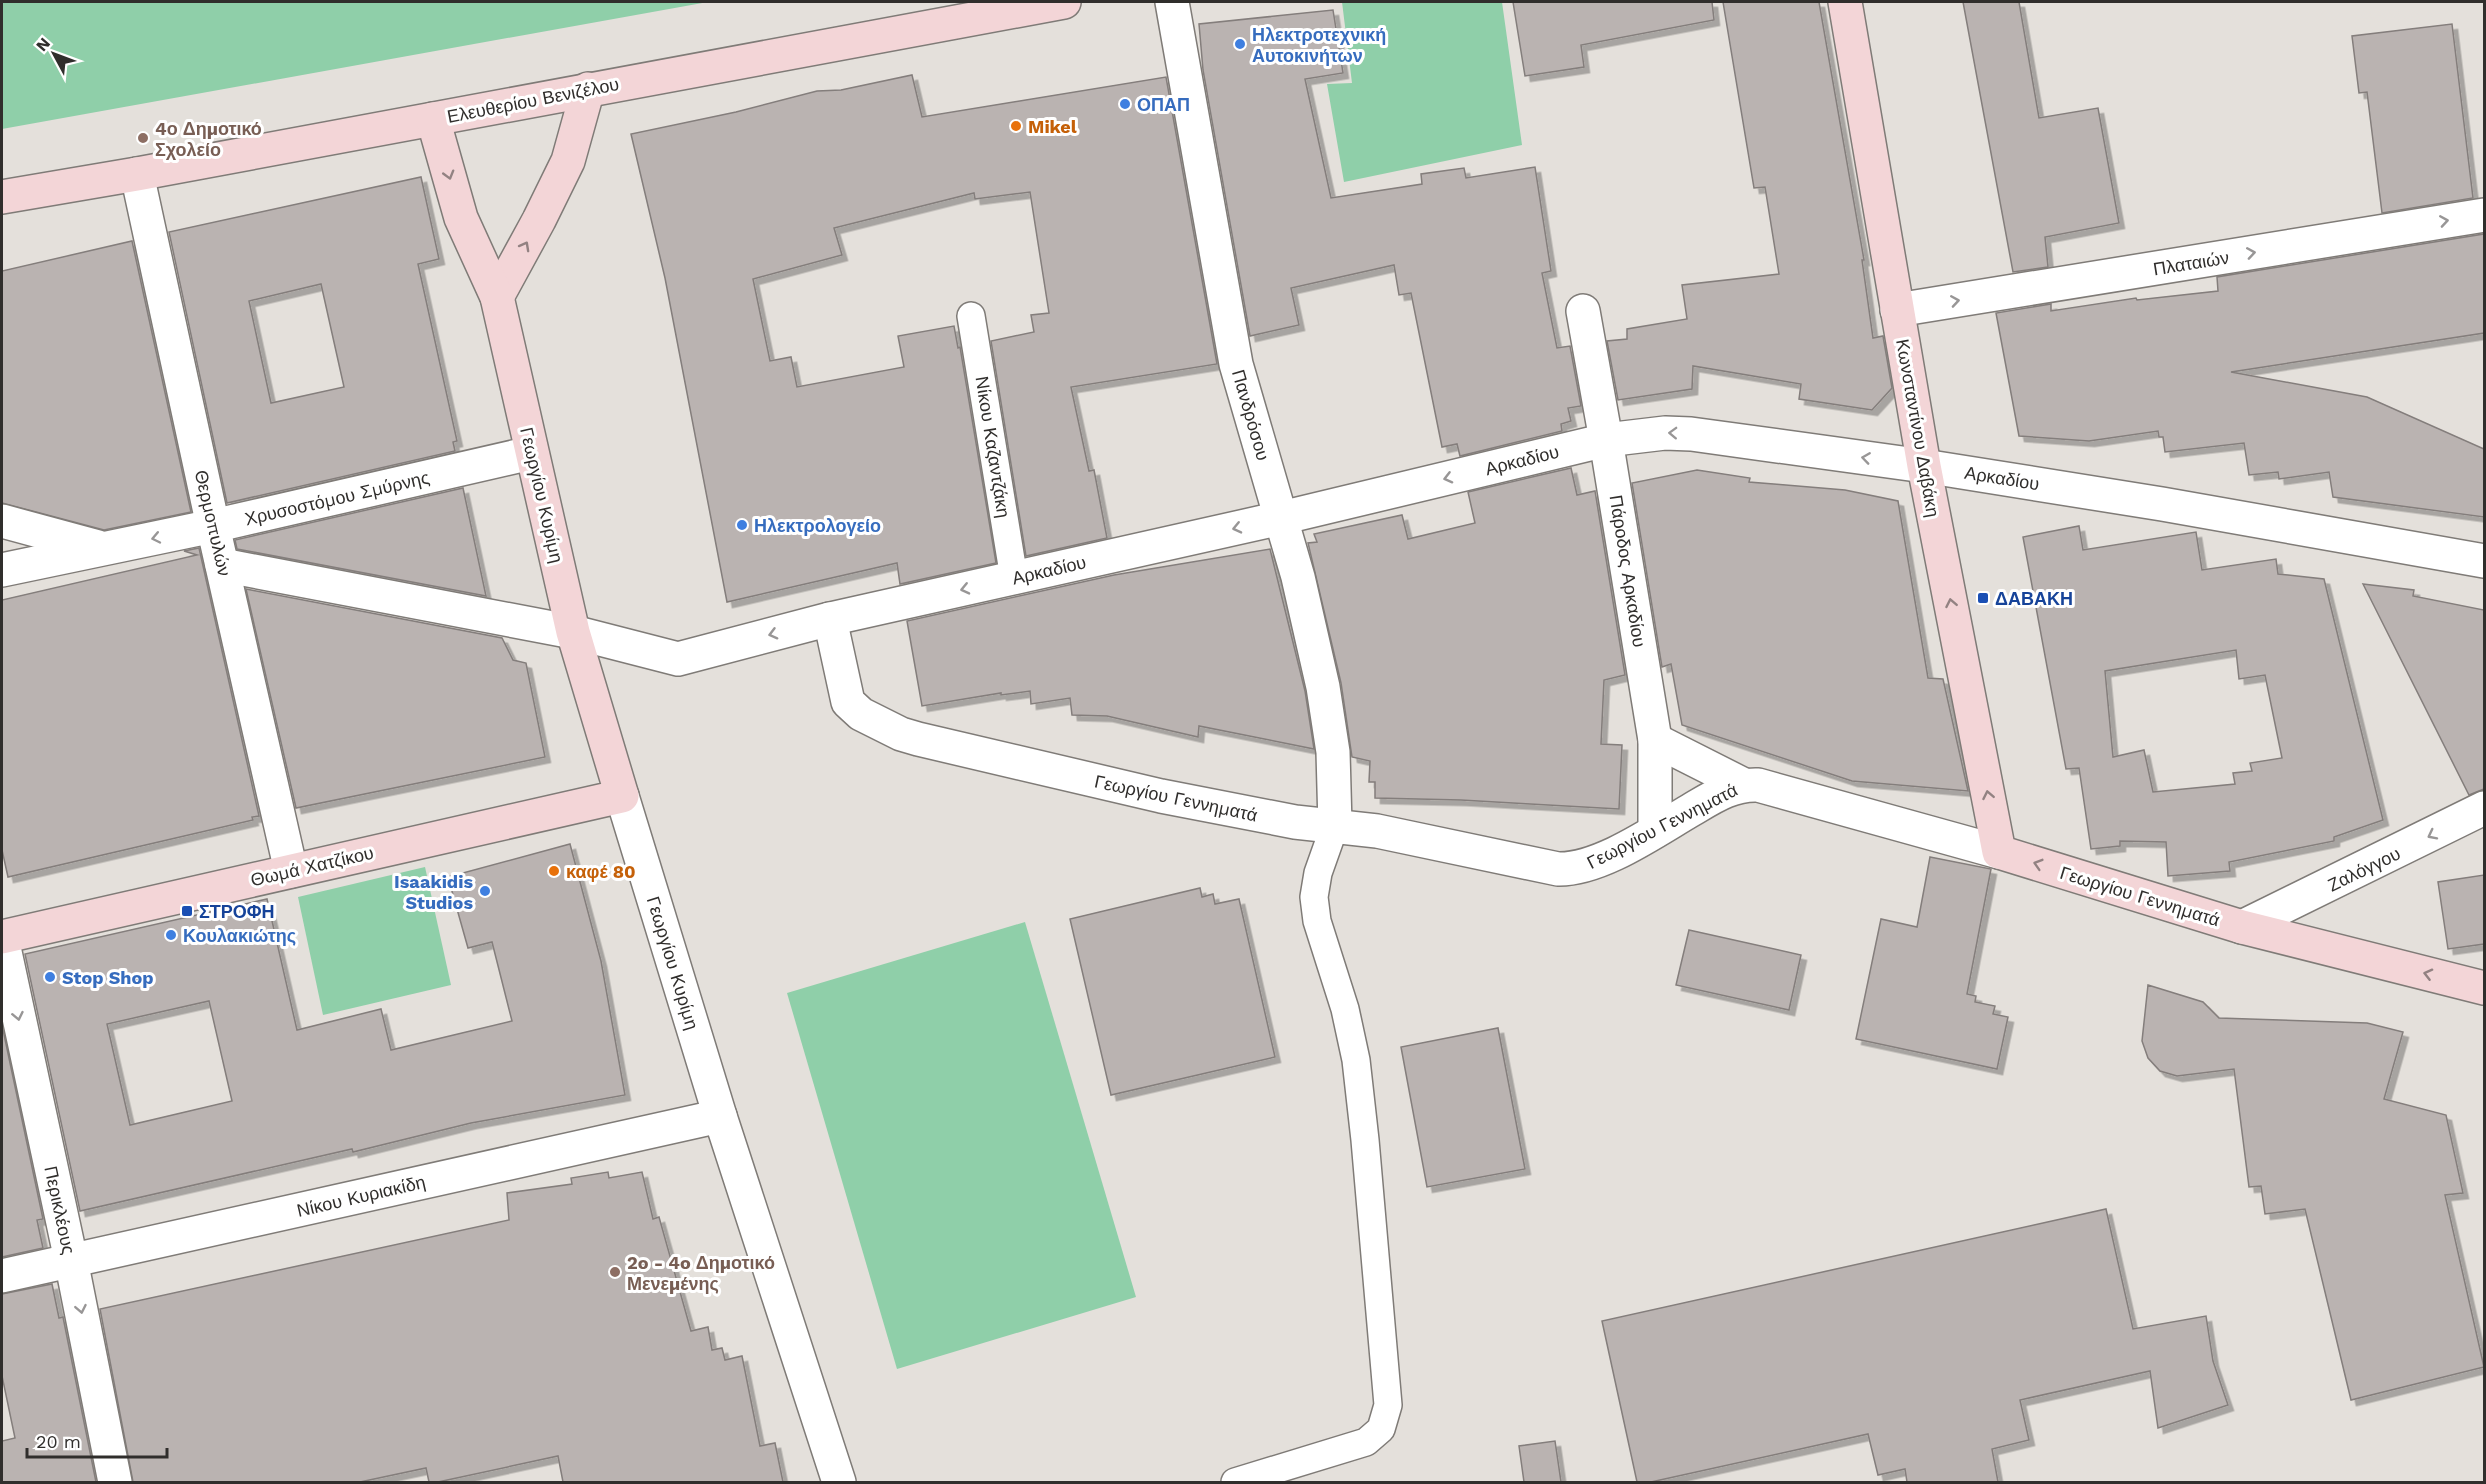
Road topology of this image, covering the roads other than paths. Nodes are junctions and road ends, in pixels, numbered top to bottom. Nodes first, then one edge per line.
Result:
1 (1064, 2) edge
2 (1172, 2) edge
3 (1845, 2) edge
4 (588, 89) junction
5 (433, 119) junction
6 (137, 174) junction
7 (2, 197) edge
8 (2484, 215) edge
9 (497, 297) junction
10 (1898, 310) junction
11 (1583, 311) dead end
12 (971, 316) dead end
13 (1606, 440) junction
14 (531, 453) junction
15 (1924, 466) junction
16 (1281, 518) junction
17 (2, 521) edge
18 (213, 526) junction
19 (105, 549) junction
20 (2484, 561) edge
21 (222, 566) junction
22 (2, 570) edge
23 (1014, 578) junction
24 (830, 619) junction
25 (573, 632) junction
26 (1655, 740) junction
27 (1742, 784) junction
28 (622, 795) junction
29 (2484, 808) edge
30 (1335, 825) junction
31 (1655, 831) junction
32 (1999, 852) junction
33 (291, 871) junction
34 (2242, 927) junction
35 (2, 938) edge
36 (2484, 988) edge
37 (720, 1116) junction
38 (71, 1260) junction
39 (2, 1276) edge
40 (116, 1482) edge
41 (839, 1482) edge
42 (1235, 1482) edge

1 - 4 street, Ελευθερίου Βενιζέλου
2 - 16 street, Πανδρόσου
3 - 10 street, Κωνσταντίνου Δαβάκη
4 - 5 street, Ελευθερίου Βενιζέλου
9 -> 4 street
5 - 6 street, Ελευθερίου Βενιζέλου
5 -> 9 street, Γεωργίου Κυρίμη
6 - 7 street, Ελευθερίου Βενιζέλου
6 - 18 street, Θερμοπυλών
10 -> 8 street, Πλαταιών
9 - 14 street, Γεωργίου Κυρίμη
10 - 15 street, Κωνσταντίνου Δαβάκη
11 - 13 street, Πάροδος Αρκαδίου
12 - 23 lane, Νίκου Καζαντζάκη
15 -> 13 street, Αρκαδίου
13 -> 16 street, Αρκαδίου
13 - 26 street, Πάροδος Αρκαδίου
14 - 18 street, Χρυσοστόμου Σμύρνης
14 - 25 street, Γεωργίου Κυρίμη
15 - 20 street, Αρκαδίου
32 -> 15 street, Κωνσταντίνου Δαβάκη
16 -> 23 street, Αρκαδίου
16 - 30 street, Πανδρόσου
17 - 19 street
18 -> 19 street, Χρυσοστόμου Σμύρνης
18 - 21 street, Θερμοπυλών
19 - 22 street, Χρυσοστόμου Σμύρνης
21 - 25 street, Αρκαδίου
21 - 33 street, Θερμοπυλών
23 -> 24 street, Αρκαδίου
24 -> 25 street, Αρκαδίου
24 - 30 street, Γεωργίου Γεννηματά
25 - 28 street, Γεωργίου Κυρίμη
26 - 27 street
26 - 31 street, Πάροδος Αρκαδίου
27 - 31 street, Γεωργίου Γεννηματά
27 - 32 street, Γεωργίου Γεννηματά
28 - 33 street, Θωμά Χατζίκου
28 - 37 street, Γεωργίου Κυρίμη
29 -> 34 street, Ζαλόγγου
30 - 31 street, Γεωργίου Γεννηματά
30 - 42 lane
34 -> 32 street, Γεωργίου Γεννηματά
33 - 35 street, Θωμά Χατζίκου
36 -> 34 street, Γεωργίου Γεννηματά
35 -> 38 street, Περικλέους
37 - 38 street, Νίκου Κυριακίδη
37 - 41 street, Γεωργίου Κυρίμη
38 - 39 street, Νίκου Κυριακίδη
38 -> 40 street, Περικλέους

